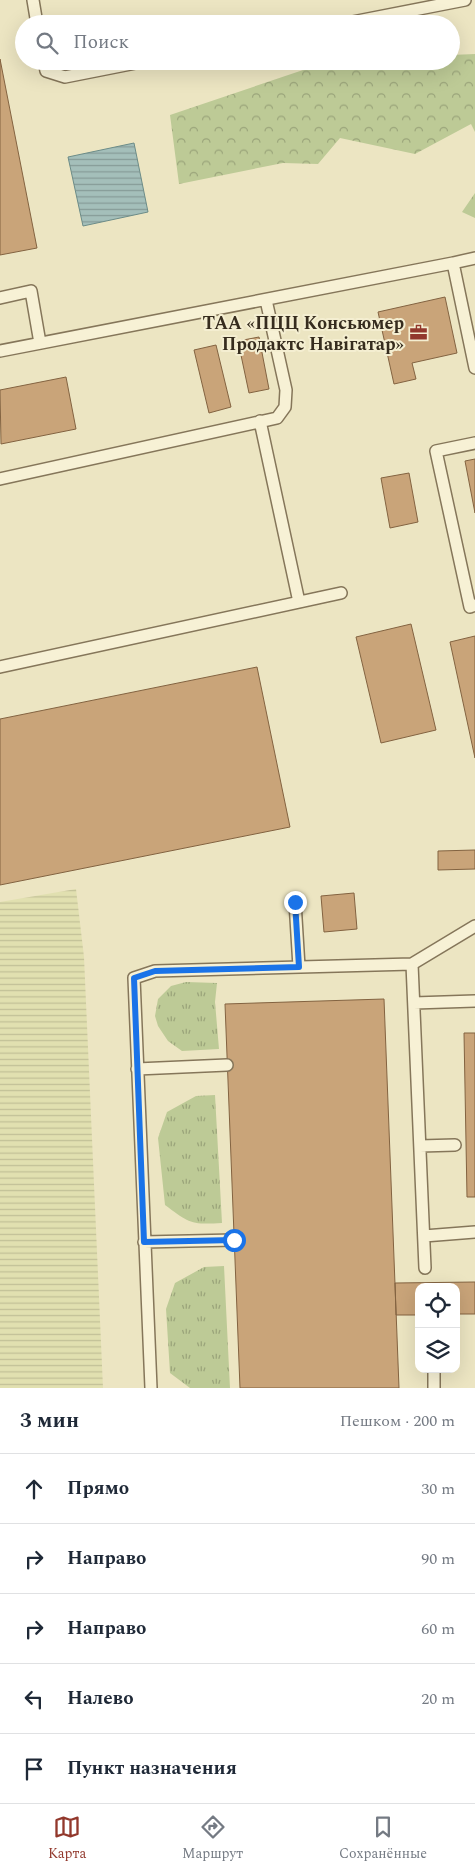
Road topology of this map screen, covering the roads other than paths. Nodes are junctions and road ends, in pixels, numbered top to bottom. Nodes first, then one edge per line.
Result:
1 (33, 0) edge
2 (465, 0) edge
3 (36, 15) edge
4 (388, 15) edge
5 (46, 70) edge
6 (100, 70) edge
7 (475, 258) edge
8 (453, 263) junction
9 (0, 298) edge
10 (266, 300) junction
11 (40, 344) junction
12 (0, 351) edge
13 (475, 368) edge
14 (260, 421) junction
15 (475, 443) edge
16 (0, 479) edge
17 (341, 593) dead end
18 (299, 602) junction
19 (475, 605) edge
20 (0, 667) edge
21 (295, 902) dead end
22 (475, 926) edge
23 (412, 964) junction
24 (299, 967) junction
25 (475, 1001) edge
26 (414, 1003) junction
27 (227, 1065) dead end
28 (137, 1069) junction
29 (455, 1145) dead end
30 (420, 1146) junction
31 (475, 1232) edge
32 (424, 1236) junction
33 (234, 1240) dead end
34 (144, 1242) junction
35 (425, 1268) dead end
36 (434, 1373) edge
37 (151, 1388) edge
38 (434, 1388) edge

1 - 3 lane
2 - 4 lane
5 - 6 lane
7 - 8 lane
8 - 10 lane
8 - 13 lane
9 - 11 lane
10 - 11 lane
10 - 14 lane
11 - 12 lane
14 - 16 lane
14 - 18 lane
15 - 19 lane
17 - 18 lane
18 - 20 lane
21 - 24 lane
22 - 23 lane
23 - 24 lane
23 - 26 lane
24 - 28 lane
25 - 26 lane
26 - 30 lane
27 - 28 lane
28 - 34 lane
29 - 30 lane
30 - 32 lane
31 - 32 lane
32 - 35 lane
33 - 34 lane
34 - 37 lane
36 - 38 lane

